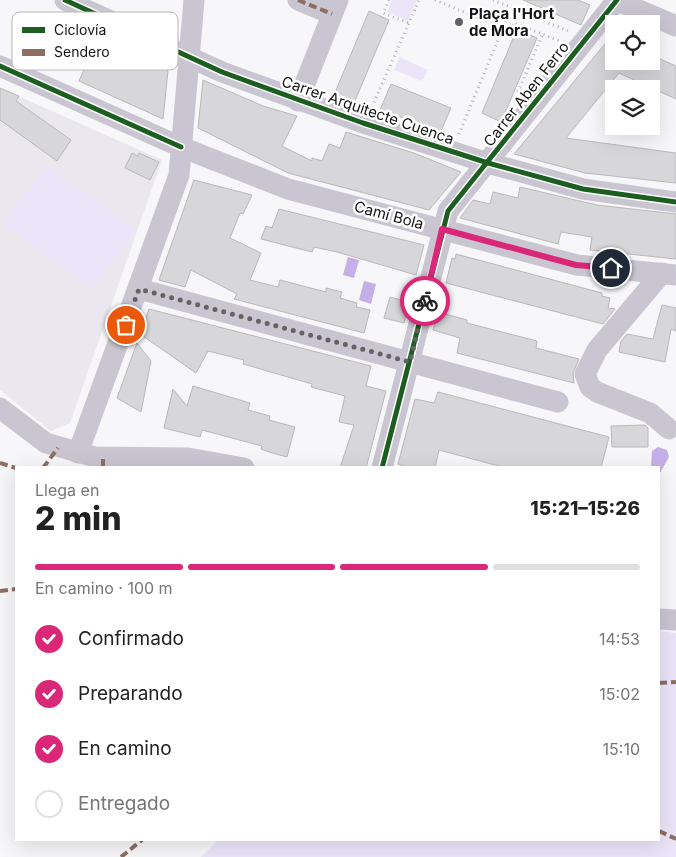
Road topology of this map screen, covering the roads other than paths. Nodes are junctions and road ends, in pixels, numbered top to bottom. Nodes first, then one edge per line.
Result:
1 (65, 0) edge
2 (194, 0) edge
3 (298, 0) edge
4 (616, 0) edge
5 (335, 7) edge
6 (91, 12) edge
7 (676, 26) edge
8 (178, 52) edge
9 (190, 58) junction
10 (0, 66) edge
11 (298, 100) junction
12 (180, 147) junction
13 (488, 163) junction
14 (676, 202) edge
15 (442, 229) junction
16 (669, 274) edge
17 (139, 289) junction
18 (410, 362) junction
19 (558, 402) dead end
20 (0, 408) edge
21 (669, 428) dead end
22 (78, 453) junction
23 (233, 466) edge
24 (383, 466) edge
25 (660, 619) edge
26 (676, 620) edge

1 - 6 street, Carrer Arquitecte Cuenca
2 - 9 street
3 - 5 street
4 - 7 street
4 - 13 street, Carrer Aben Ferro
5 - 11 street
8 - 9 street, Carrer Arquitecte Cuenca
9 - 11 street, Carrer Arquitecte Cuenca
9 - 12 street
10 - 12 street, Camí Bola
11 - 13 street, Carrer Arquitecte Cuenca
12 - 15 street, Camí Bola
12 - 17 street
13 - 14 street, Carrer Arquitecte Cuenca
13 - 15 street, Carrer Aben Ferro
15 - 16 street, Camí Bola
15 - 18 street, Carrer Aben Ferro
16 - 21 street, Camí Bola
17 - 18 street
17 - 22 street
18 - 19 street
18 - 24 street, Carrer Aben Ferro
20 - 22 street
22 - 23 street
25 - 26 street

